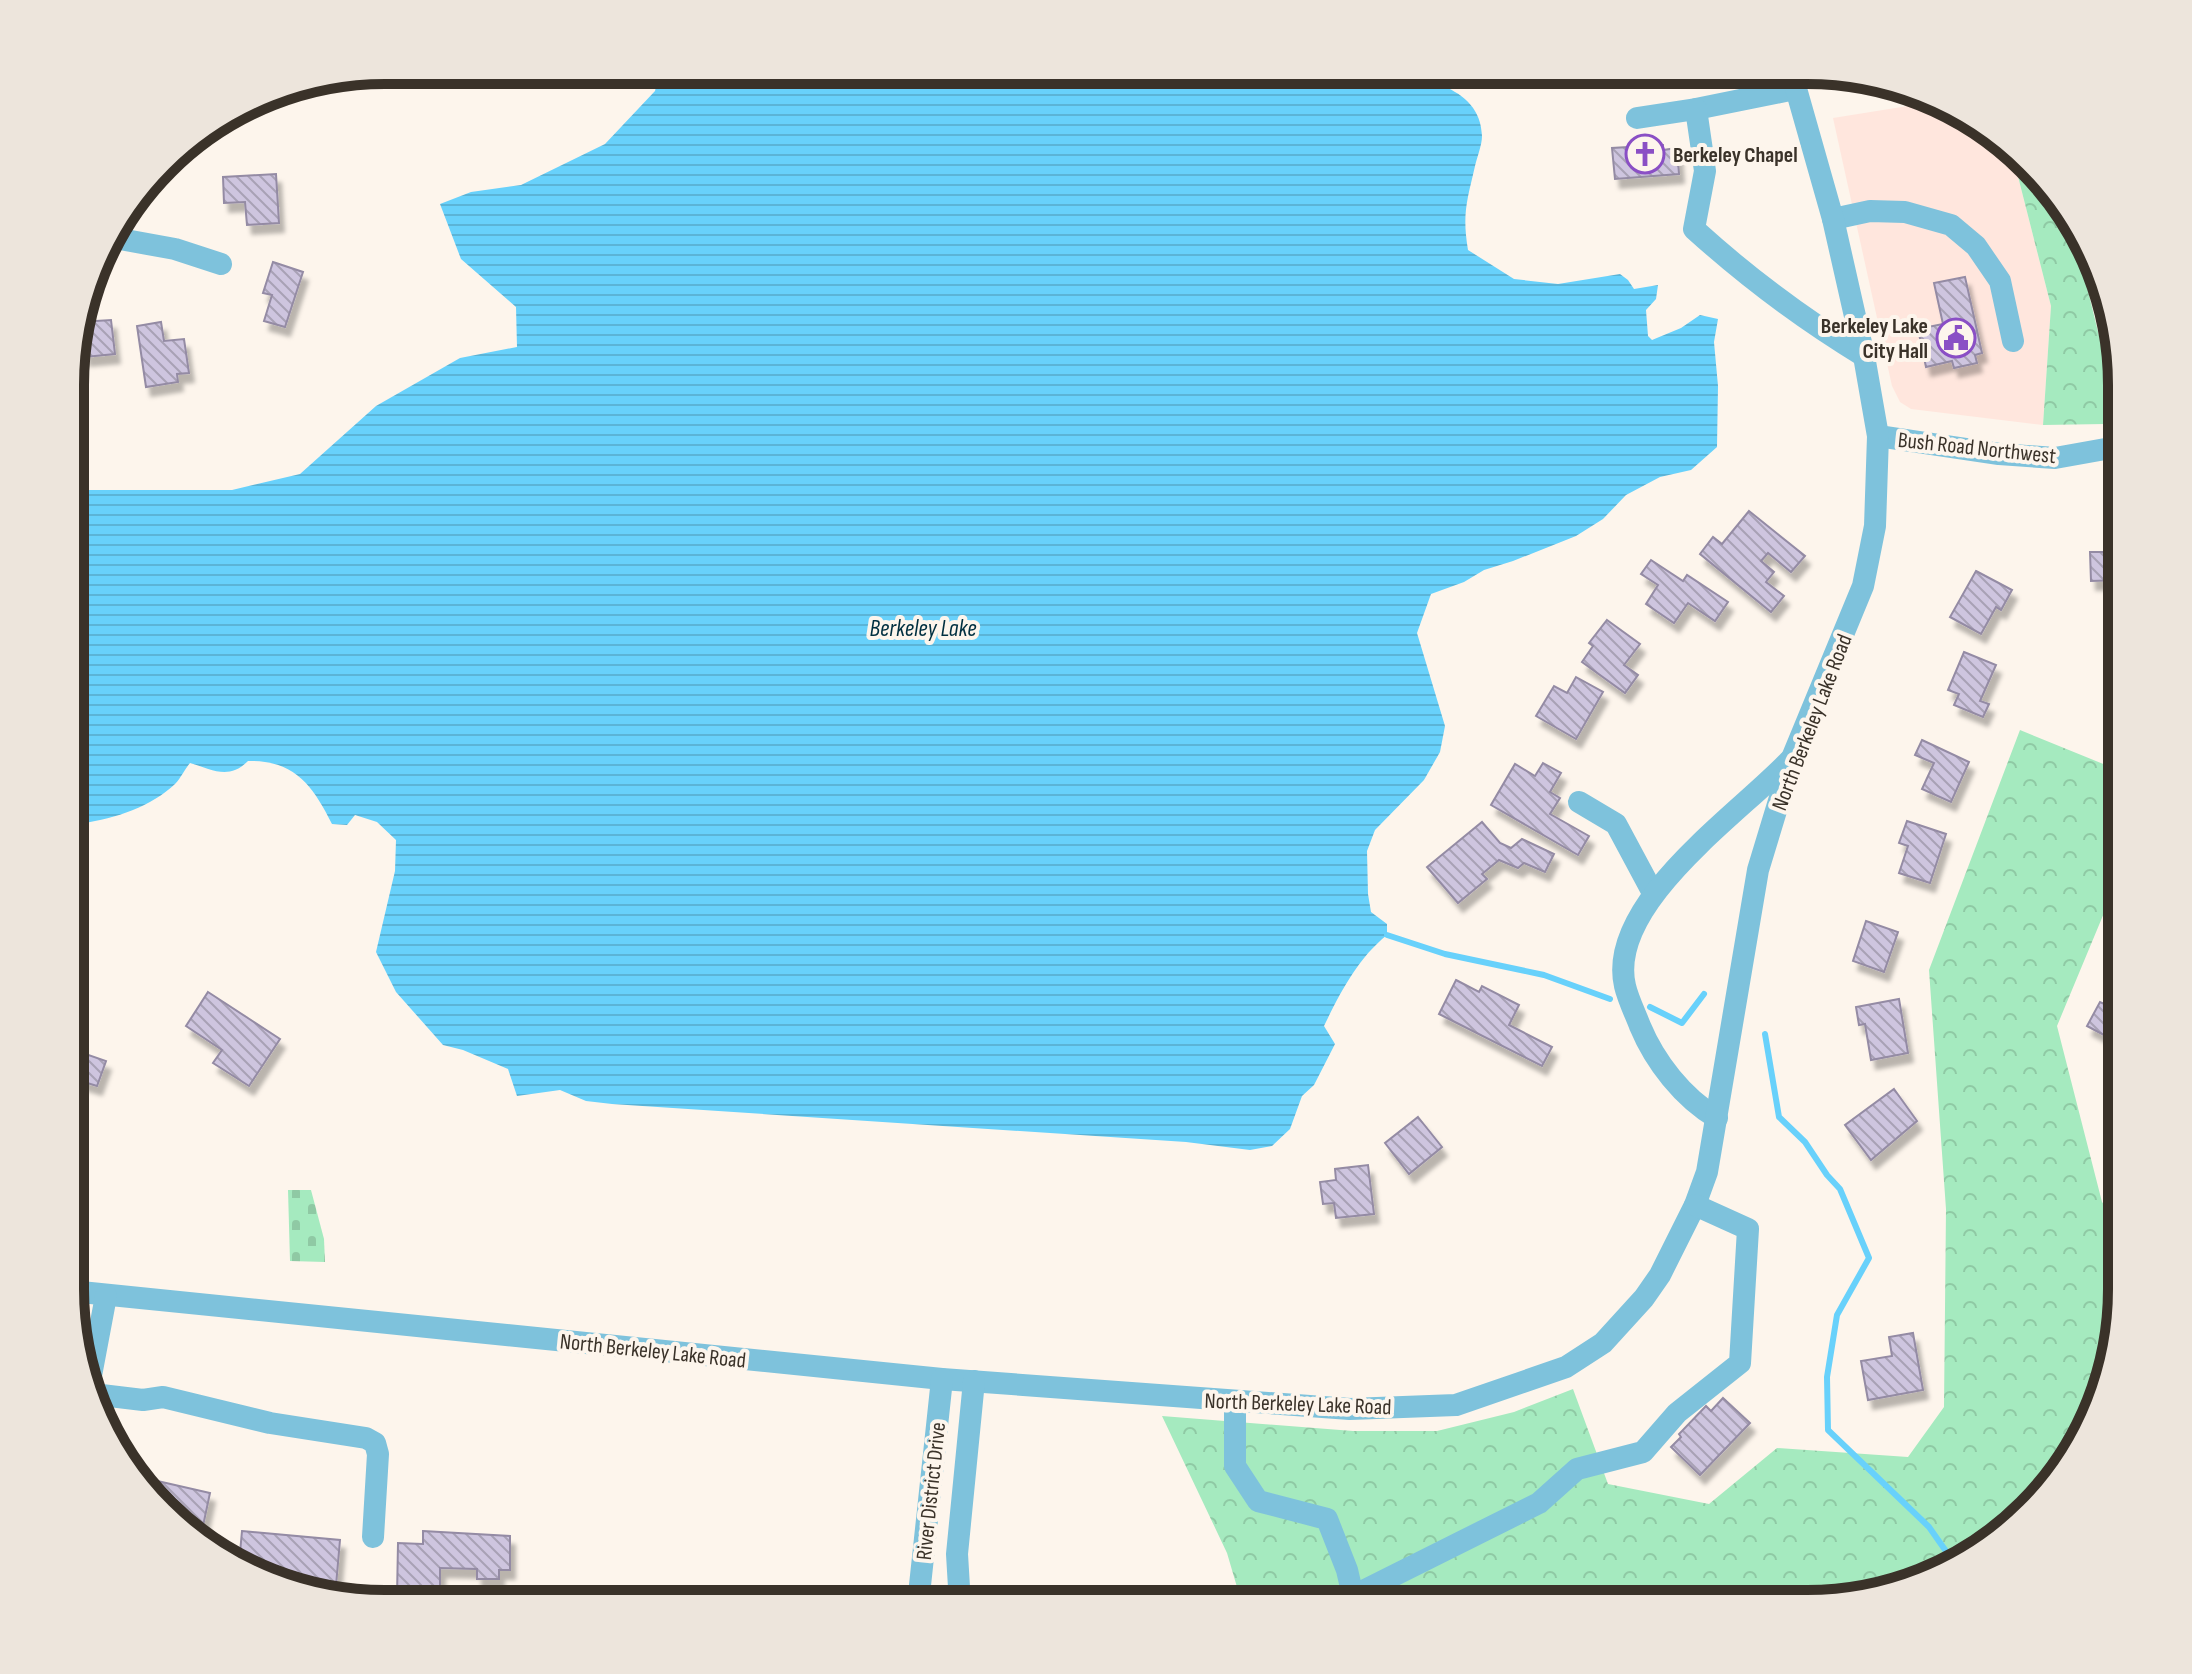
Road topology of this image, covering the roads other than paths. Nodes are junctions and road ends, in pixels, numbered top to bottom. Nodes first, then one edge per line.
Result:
1 (1780, 84) edge
2 (1794, 84) edge
3 (1696, 109) junction
4 (1637, 118) dead end
5 (1833, 219) junction
6 (122, 239) edge
7 (221, 264) dead end
8 (2013, 341) dead end
9 (1864, 356) junction
10 (1878, 436) junction
11 (2108, 449) edge
12 (1792, 758) junction
13 (1579, 802) dead end
14 (1653, 893) junction
15 (1717, 1118) junction
16 (1695, 1205) junction
17 (84, 1293) edge
18 (106, 1296) junction
19 (93, 1364) edge
20 (942, 1379) junction
21 (974, 1381) junction
22 (104, 1395) edge
23 (1235, 1402) junction
24 (373, 1537) dead end
25 (923, 1557) junction
26 (957, 1559) junction
27 (919, 1590) edge
28 (959, 1590) edge
29 (1351, 1590) edge
30 (1372, 1590) edge

1 - 3 street
2 - 5 street, North Berkeley Lake Road
3 - 4 street
3 - 9 street
5 - 8 street
5 - 9 street, North Berkeley Lake Road
6 - 7 street
9 - 10 street, North Berkeley Lake Road
10 - 11 street, Bush Road Northwest
10 - 12 street, North Berkeley Lake Road
12 - 14 street
12 - 15 street, North Berkeley Lake Road
13 - 14 street
14 - 15 street
15 - 16 street, North Berkeley Lake Road
16 - 23 street, North Berkeley Lake Road
16 - 30 street
17 - 18 street, North Berkeley Lake Road
18 - 19 street
18 - 20 street, North Berkeley Lake Road
20 - 21 street, North Berkeley Lake Road
20 - 25 street, River District Drive
21 - 23 street, North Berkeley Lake Road
21 - 26 street, River District Drive
22 - 24 street
23 - 29 street
25 - 26 street
25 - 27 street, River District Drive
26 - 28 street, River District Drive

